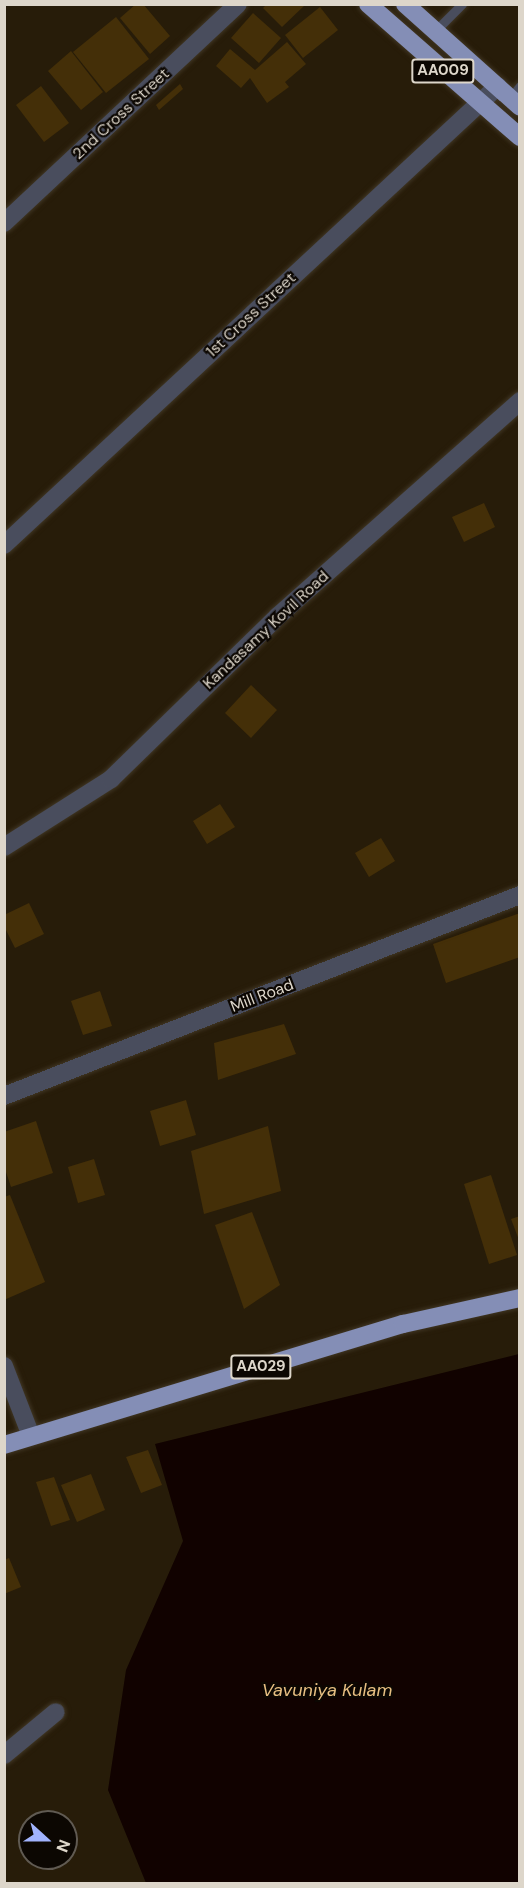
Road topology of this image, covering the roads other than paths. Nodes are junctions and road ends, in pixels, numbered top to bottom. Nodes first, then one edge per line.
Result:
1 (238, 4) edge
2 (368, 4) edge
3 (462, 4) edge
4 (411, 10) edge
5 (435, 31) junction
6 (401, 33) junction
7 (512, 94) edge
8 (479, 102) junction
9 (519, 137) edge
10 (6, 220) edge
11 (519, 401) edge
12 (4, 545) edge
13 (4, 847) edge
14 (519, 895) edge
15 (4, 1096) edge
16 (519, 1298) edge
17 (4, 1366) edge
18 (31, 1436) junction
19 (4, 1445) edge
20 (56, 1712) dead end
21 (4, 1755) edge

1 - 10 street, 2nd Cross Street
2 - 6 highway, AA009
3 - 5 lane
4 - 5 highway, AA009
4 - 6 highway
5 - 7 highway, AA009
6 - 8 highway, AA009
7 - 8 street, 1st Cross Street
8 - 9 highway, AA009
8 - 12 street, 1st Cross Street
11 - 13 street, Kandasamy Kovil Road
14 - 15 street, Mill Road
16 - 18 highway, AA029
17 - 18 street
18 - 19 highway, AA029
20 - 21 street

